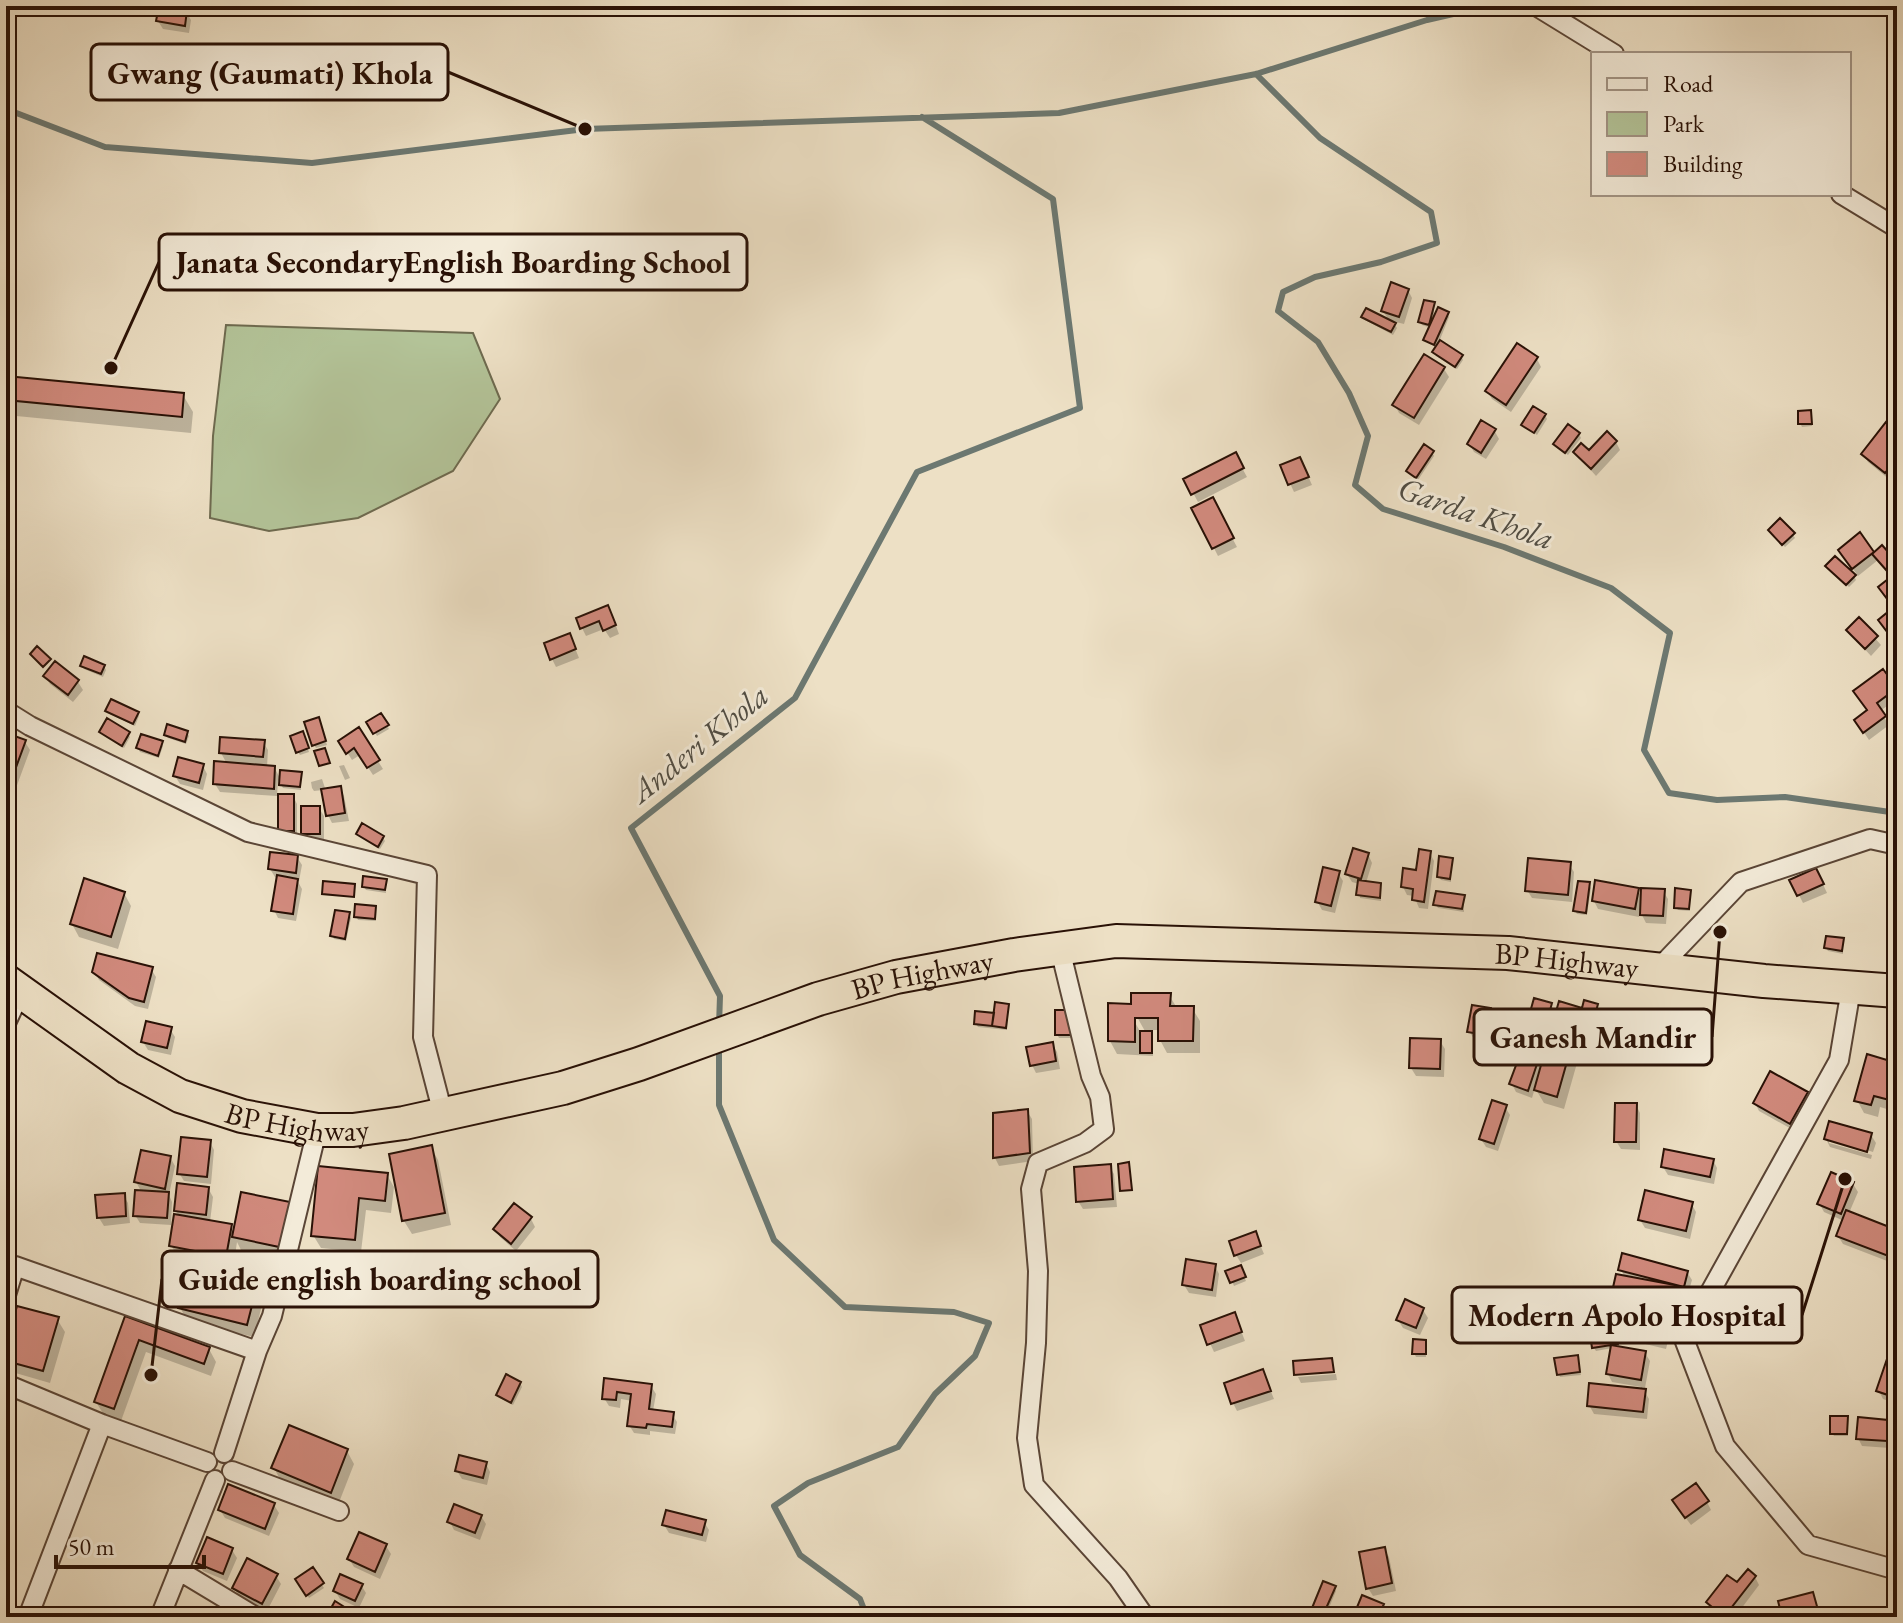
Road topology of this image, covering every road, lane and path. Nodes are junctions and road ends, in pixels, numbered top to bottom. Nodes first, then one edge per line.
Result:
1 (1536, 6) edge
2 (1611, 52) edge
3 (1844, 196) edge
4 (1897, 228) edge
5 (6, 711) edge
6 (1897, 845) edge
7 (1060, 949) junction
8 (1659, 968) junction
9 (13, 986) edge
10 (1851, 989) junction
11 (1897, 991) edge
12 (6, 1023) edge
13 (443, 1114) junction
14 (317, 1130) junction
15 (11, 1265) edge
16 (6, 1295) edge
17 (257, 1351) junction
18 (6, 1384) edge
19 (102, 1424) junction
20 (207, 1462) junction
21 (228, 1462) junction
22 (215, 1480) junction
23 (339, 1511) dead end
24 (178, 1570) junction
25 (1897, 1570) edge
26 (28, 1617) edge
27 (160, 1617) edge
28 (256, 1617) edge
29 (1145, 1617) edge

1 - 2 street
3 - 4 street
5 - 13 street
6 - 8 street
7 - 8 highway, BP Highway
7 - 13 highway, BP Highway
7 - 29 street
8 - 10 highway, BP Highway
9 - 12 street
9 - 14 highway, BP Highway
10 - 11 highway, BP Highway
10 - 25 street
13 - 14 highway, BP Highway
14 - 17 street
15 - 16 street
15 - 17 street
17 - 21 street
18 - 19 street
19 - 20 street
19 - 26 street
20 - 21 street
20 - 22 street
21 - 22 street
21 - 23 street
22 - 24 street
24 - 27 street
24 - 28 street

